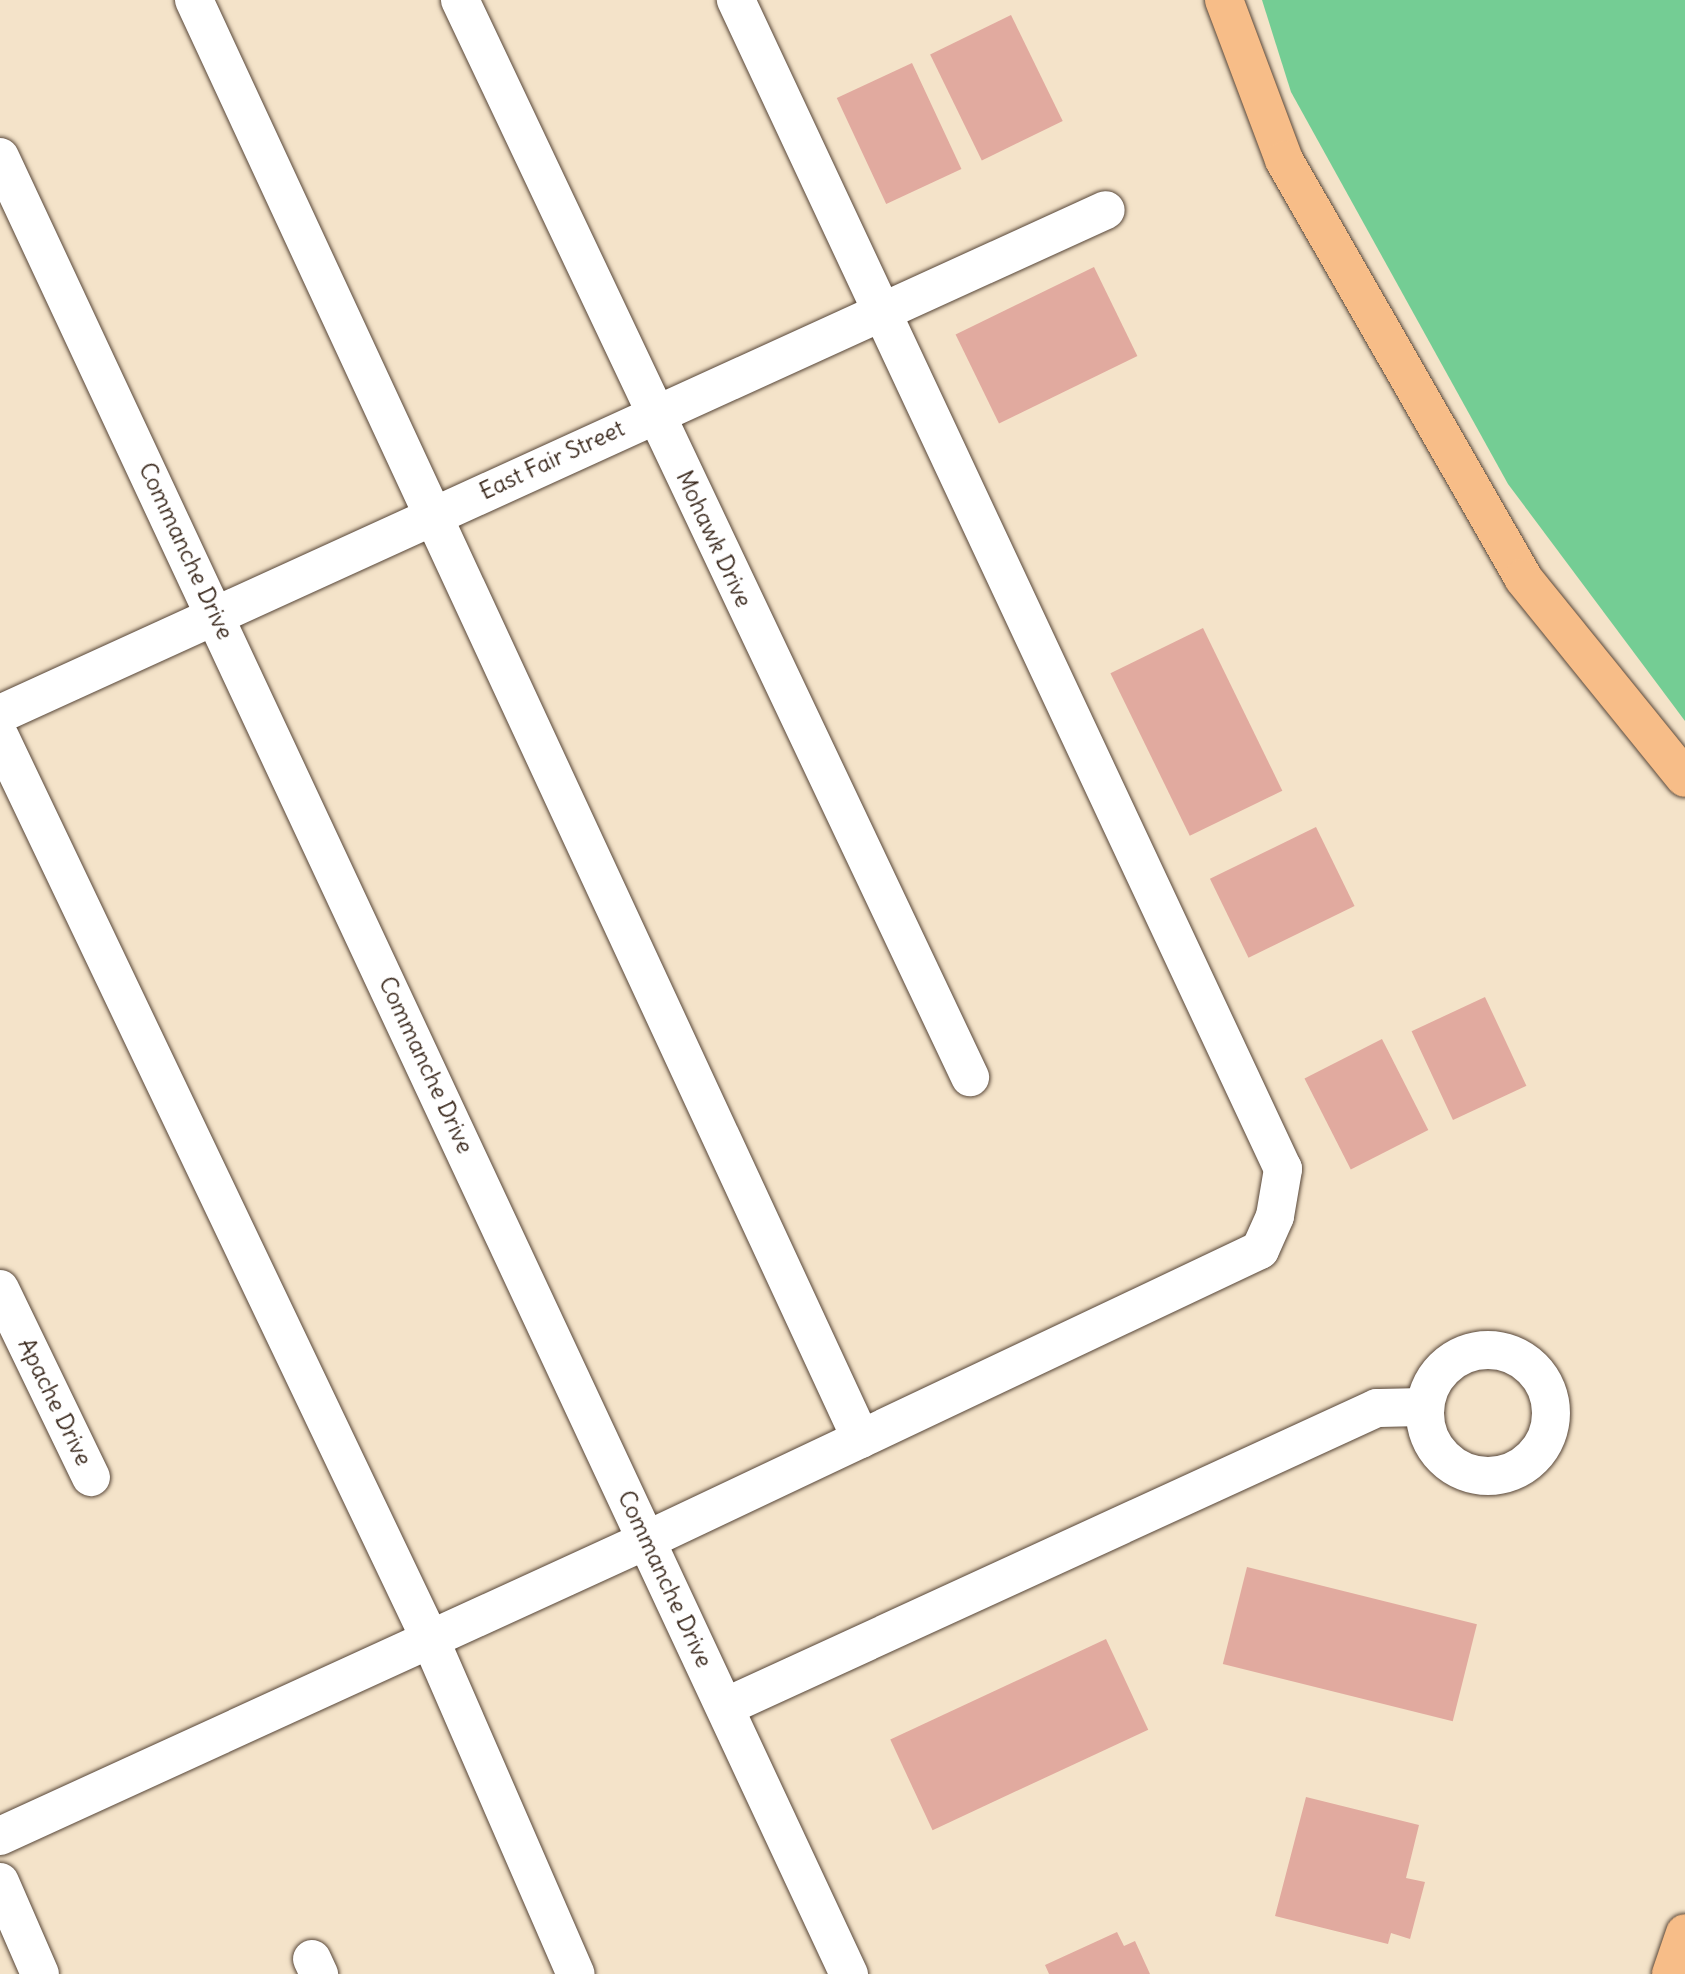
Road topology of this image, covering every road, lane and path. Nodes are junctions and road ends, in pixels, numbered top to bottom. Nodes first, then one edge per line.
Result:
1 (194, 0) edge
2 (460, 0) edge
3 (736, 0) edge
4 (1224, 0) edge
5 (0, 157) edge
6 (1106, 210) dead end
7 (881, 311) junction
8 (655, 413) junction
9 (435, 514) junction
10 (216, 615) junction
11 (0, 714) edge
12 (0, 737) edge
13 (1685, 778) edge
14 (970, 1077) dead end
15 (0, 1289) edge
16 (1425, 1406) dead end
17 (861, 1439) junction
18 (91, 1477) dead end
19 (647, 1540) junction
20 (430, 1639) junction
21 (725, 1707) junction
22 (0, 1836) edge
23 (0, 1882) edge
24 (1685, 1933) edge
25 (40, 1974) edge
26 (576, 1974) edge
27 (849, 1974) edge
28 (1671, 1974) edge

1 - 9 street
2 - 8 street, Mohawk Drive
3 - 7 street
4 - 13 main road
5 - 10 street, Commanche Drive
6 - 7 street, East Fair Street
7 - 8 street, East Fair Street
7 - 17 street
8 - 9 street, East Fair Street
8 - 14 street, Mohawk Drive
9 - 10 street, East Fair Street
9 - 17 street
10 - 11 street, East Fair Street
10 - 19 street, Commanche Drive
12 - 20 street
15 - 18 street, Apache Drive
16 - 21 street
17 - 19 street
19 - 20 street
19 - 21 street, Commanche Drive
20 - 22 street
20 - 26 street
21 - 27 street, Commanche Drive
23 - 25 street
24 - 28 main road

